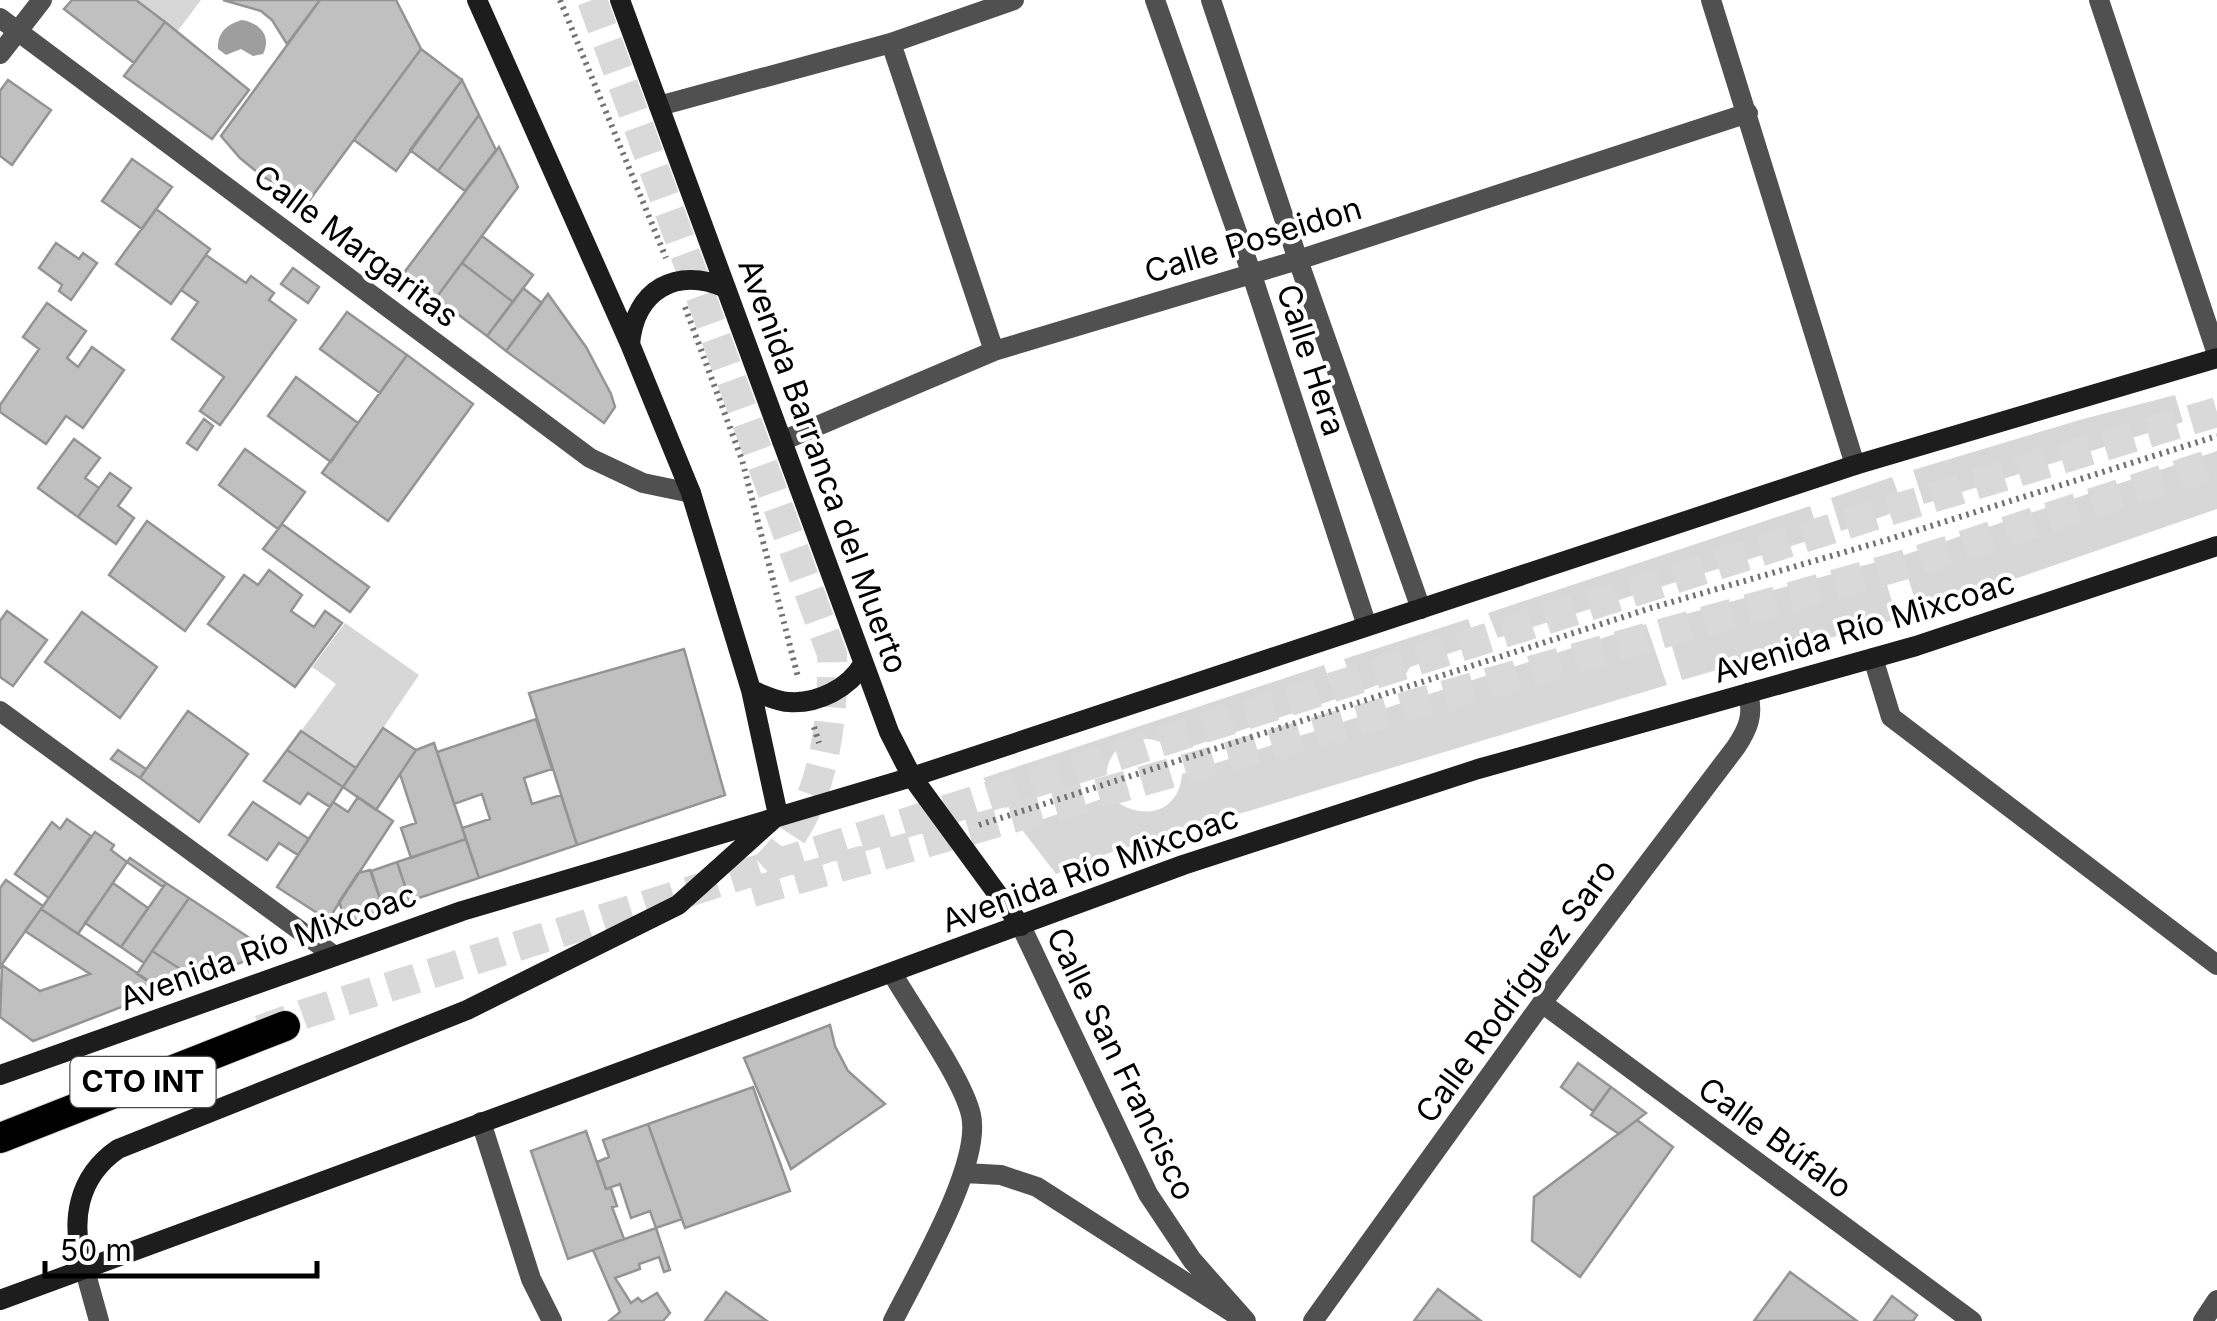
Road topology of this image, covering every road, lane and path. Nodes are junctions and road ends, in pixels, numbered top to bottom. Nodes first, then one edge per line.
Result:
1 (42, 0) edge
2 (476, 0) edge
3 (560, 0) edge
4 (620, 0) edge
5 (1014, 0) edge
6 (1155, 0) edge
7 (1211, 0) edge
8 (1711, 0) edge
9 (2098, 0) edge
10 (0, 18) edge
11 (18, 31) junction
12 (891, 43) junction
13 (0, 54) edge
14 (659, 106) junction
15 (1748, 113) junction
16 (1298, 260) junction
17 (1250, 272) junction
18 (675, 281) junction
19 (726, 288) junction
20 (630, 344) junction
21 (994, 351) junction
22 (2217, 356) edge
23 (2217, 436) edge
24 (782, 441) junction
25 (1855, 465) junction
26 (691, 492) junction
27 (2217, 546) edge
28 (1421, 609) junction
29 (1367, 626) junction
30 (1873, 658) junction
31 (864, 664) junction
32 (751, 690) junction
33 (1748, 693) junction
34 (804, 699) junction
35 (0, 711) edge
36 (819, 743) dead end
37 (912, 777) junction
38 (778, 815) junction
39 (954, 833) junction
40 (1021, 926) junction
41 (332, 954) junction
42 (2217, 965) edge
43 (892, 974) junction
44 (1542, 1003) junction
45 (285, 1026) tunnel mouth
46 (0, 1075) edge
47 (481, 1122) junction
48 (0, 1138) edge
49 (965, 1172) junction
50 (84, 1267) junction
51 (0, 1300) edge
52 (2217, 1300) edge
53 (99, 1321) edge
54 (552, 1321) edge
55 (894, 1321) edge
56 (1245, 1321) edge
57 (1313, 1321) edge
58 (1972, 1321) edge
59 (2203, 1321) edge

1 - 11 street
2 - 20 main road
3 - 18 path
4 - 14 main road, Avenida Barranca del Muerto
5 - 12 street
6 - 17 street, Calle Hera
7 - 16 street, Calle Hera
8 - 15 street
9 - 22 street
10 - 11 street, Calle Margaritas
11 - 13 street
11 - 26 street, Calle Margaritas
12 - 14 street
12 - 21 street
14 - 19 main road, Avenida Barranca del Muerto
15 - 16 street, Calle Poseidon
15 - 25 street
16 - 17 street, Calle Poseidon
16 - 28 street, Calle Hera
17 - 21 street, Calle Poseidon
17 - 29 street, Calle Hera
18 - 19 main road
18 - 20 main road
18 - 34 path
19 - 24 main road, Avenida Barranca del Muerto
20 - 26 main road
21 - 24 street, Calle Poseidon
22 - 25 main road, Avenida Río Mixcoac / CTO INT
23 - 39 path
24 - 31 main road, Avenida Barranca del Muerto
25 - 28 main road, Avenida Río Mixcoac / CTO INT
26 - 32 main road
27 - 30 main road, Avenida Río Mixcoac
28 - 29 main road, Avenida Río Mixcoac / CTO INT
29 - 37 main road, Avenida Río Mixcoac / CTO INT
30 - 33 main road, Avenida Río Mixcoac
30 - 42 street
31 - 34 main road
31 - 37 main road, Avenida Barranca del Muerto
32 - 34 main road
32 - 38 main road
33 - 40 main road, Avenida Río Mixcoac
33 - 44 street, Calle Rodríguez Saro
34 - 36 path
35 - 41 street
37 - 38 main road, Avenida Río Mixcoac / CTO INT
37 - 39 main road, Avenida Barranca del Muerto
38 - 41 main road, Avenida Río Mixcoac / CTO INT
38 - 50 main road
39 - 40 main road, Avenida Barranca del Muerto
40 - 43 main road, Avenida Río Mixcoac
40 - 56 street, Calle San Francisco
41 - 46 main road, Avenida Río Mixcoac / CTO INT
43 - 47 main road, Avenida Río Mixcoac
43 - 49 street
44 - 57 street, Calle Rodríguez Saro
44 - 58 street, Calle Búfalo
45 - 48 highway, CTO INT
47 - 50 main road, Avenida Río Mixcoac
47 - 54 street
49 - 55 street
49 - 56 street, Calle San Francisco
50 - 51 main road, Avenida Río Mixcoac
50 - 53 street
52 - 59 street

